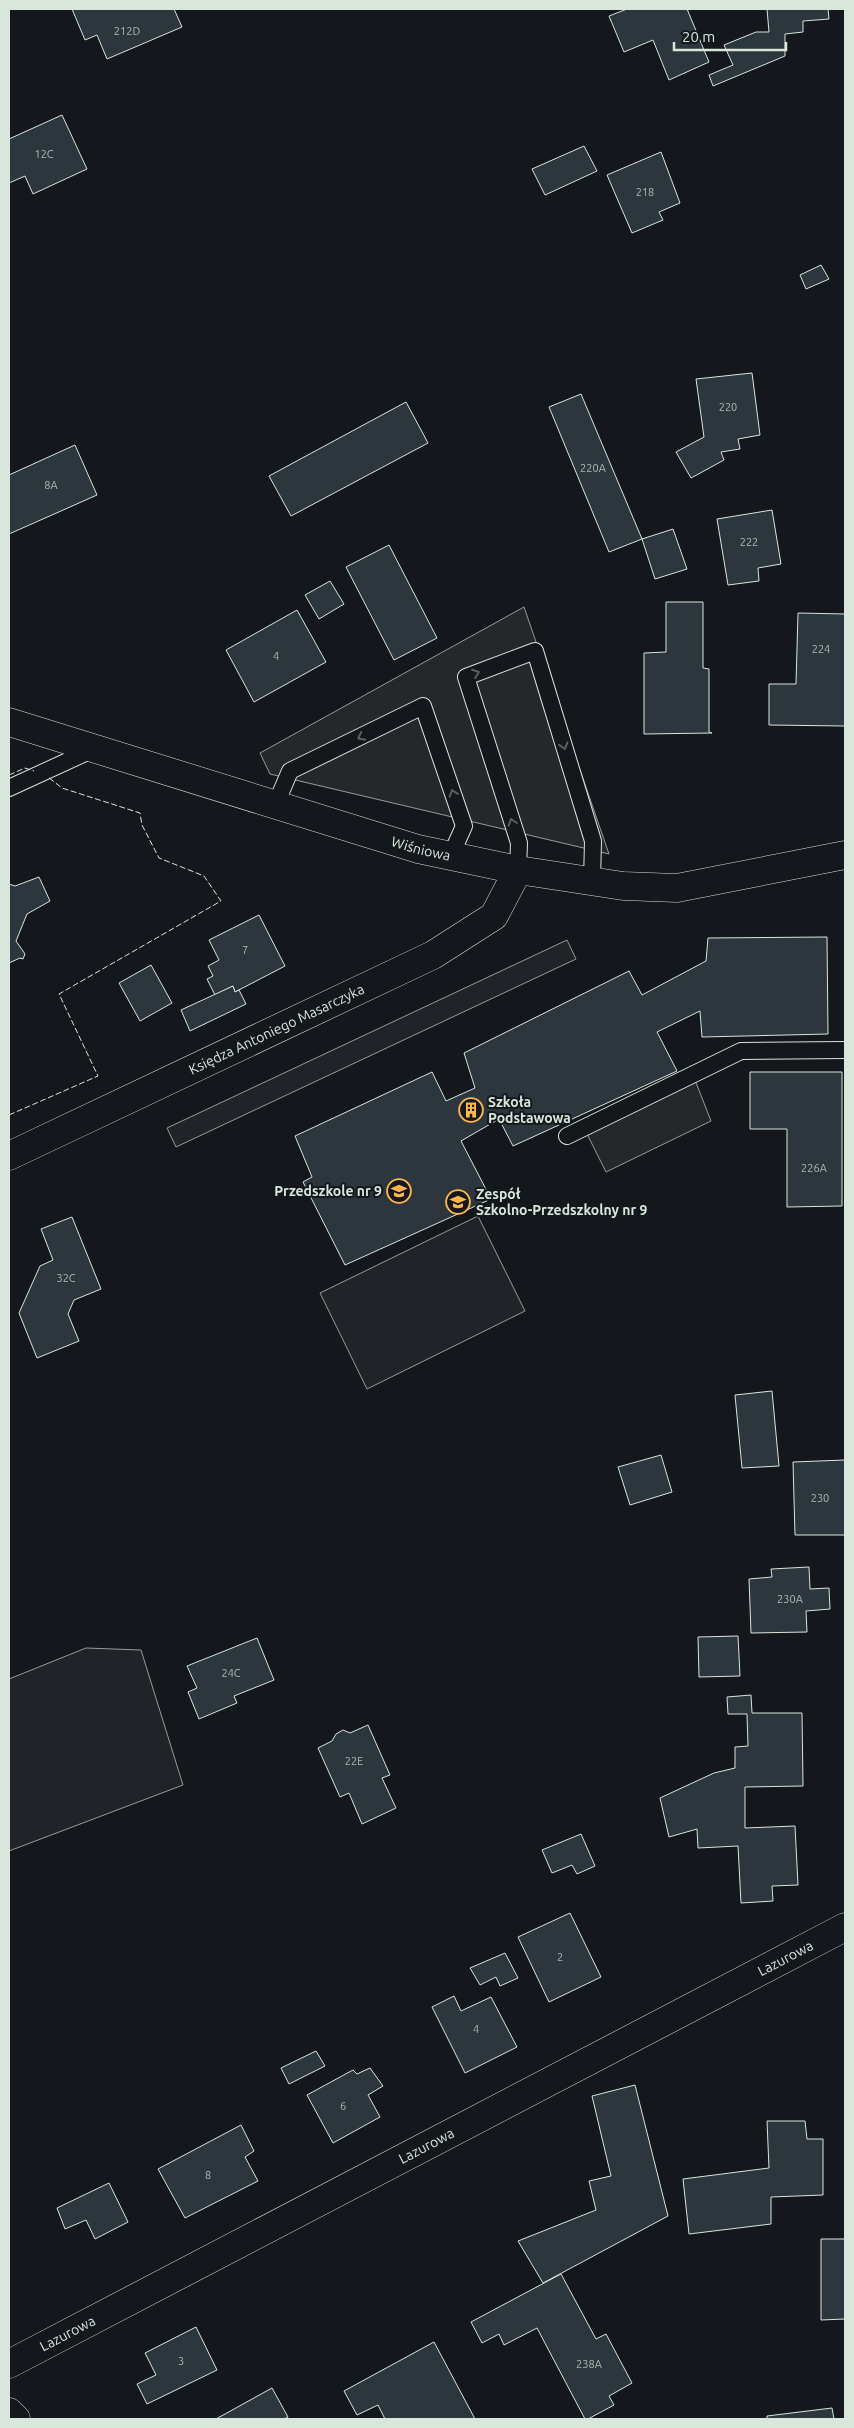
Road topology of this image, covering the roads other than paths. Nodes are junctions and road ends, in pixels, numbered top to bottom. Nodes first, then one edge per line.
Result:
1 (9, 722) edge
2 (96, 748) junction
3 (9, 788) edge
4 (276, 806) junction
5 (451, 855) junction
6 (845, 855) edge
7 (518, 870) junction
8 (592, 881) junction
9 (845, 1050) edge
10 (567, 1136) dead end
11 (9, 1156) edge
12 (845, 1927) edge
13 (9, 2364) edge
14 (9, 2412) edge
15 (16, 2419) edge

1 - 2 street, Wiśniowa
2 - 3 lane
2 - 4 street, Wiśniowa
4 - 5 street, Wiśniowa
5 -> 4 lane
5 - 7 street, Wiśniowa
6 - 8 street, Wiśniowa
7 - 8 street, Wiśniowa
7 -> 8 lane
7 - 11 street, Księdza Antoniego Masarczyka
9 - 10 lane
12 - 13 street, Lazurowa
14 - 15 street

